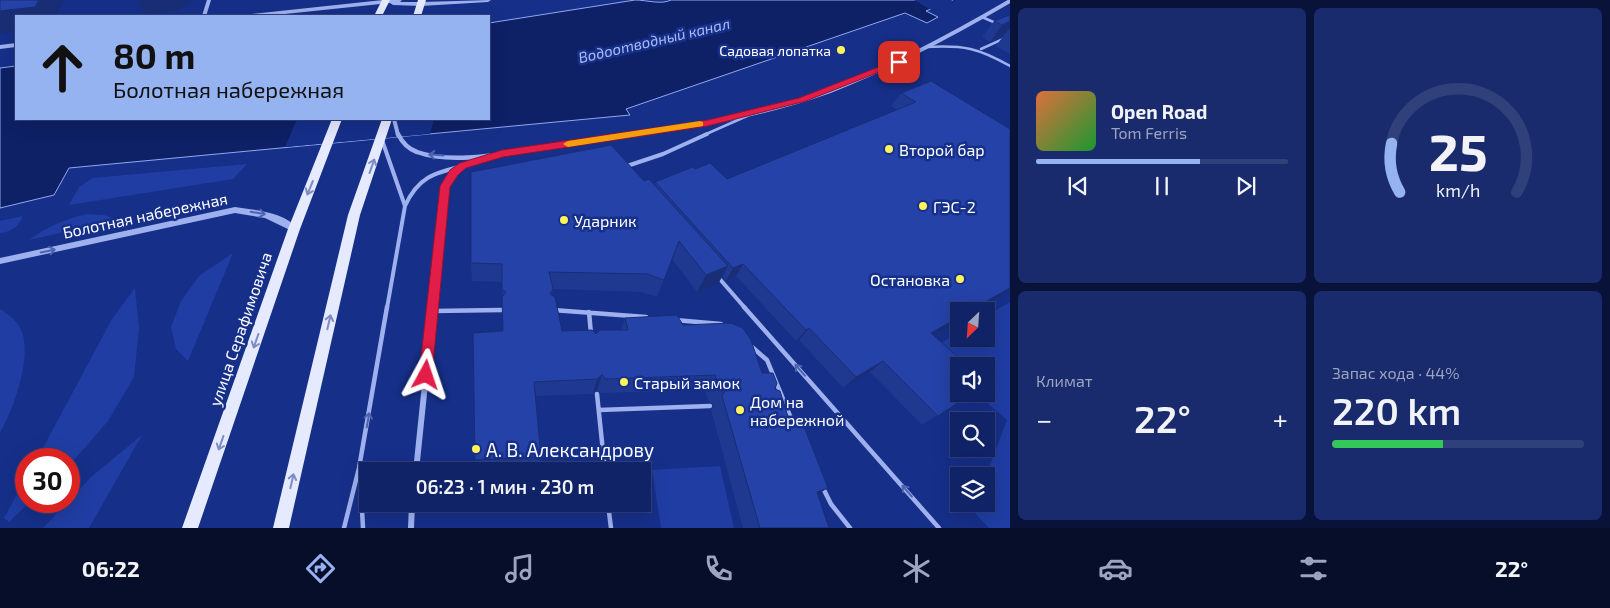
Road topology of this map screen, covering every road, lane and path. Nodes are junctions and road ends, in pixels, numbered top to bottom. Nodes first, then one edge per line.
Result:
1 (209, 0) edge
2 (399, 0) edge
3 (488, 0) edge
4 (1010, 1) edge
5 (385, 2) edge
6 (422, 2) edge
7 (204, 15) edge
8 (262, 15) edge
9 (378, 15) edge
10 (418, 15) edge
11 (982, 17) junction
12 (1002, 26) edge
13 (1010, 36) edge
14 (15, 45) edge
15 (0, 47) edge
16 (927, 47) junction
17 (981, 50) junction
18 (1010, 66) edge
19 (757, 111) junction
20 (337, 120) edge
21 (387, 120) edge
22 (394, 120) edge
23 (382, 138) junction
24 (604, 139) junction
25 (608, 144) edge
26 (502, 154) junction
27 (620, 161) edge
28 (463, 166) junction
29 (625, 167) junction
30 (630, 175) edge
31 (405, 206) junction
32 (294, 229) junction
33 (0, 261) edge
34 (711, 269) edge
35 (502, 310) edge
36 (552, 310) edge
37 (432, 311) junction
38 (589, 312) junction
39 (648, 317) edge
40 (667, 319) edge
41 (726, 325) edge
42 (592, 338) edge
43 (746, 343) edge
44 (597, 394) edge
45 (783, 401) junction
46 (774, 402) edge
47 (710, 406) dead end
48 (599, 410) junction
49 (799, 435) edge
50 (360, 462) edge
51 (417, 462) edge
52 (604, 462) edge
53 (359, 468) edge
54 (819, 478) edge
55 (361, 512) edge
56 (412, 512) edge
57 (609, 512) edge
58 (190, 528) edge
59 (281, 528) edge
60 (344, 528) edge
61 (362, 528) edge
62 (411, 528) edge
63 (611, 528) edge
64 (850, 528) edge
65 (939, 528) edge

1 - 7 street
2 - 5 street
3 - 6 street
4 - 11 street
5 - 6 street
5 - 8 street
5 - 9 main road
6 - 10 main road
11 - 12 lane
11 - 16 street
13 - 17 lane
14 - 15 street
16 - 17 lane
16 - 19 street
17 - 18 lane
19 - 24 street
19 - 29 lane
20 -> 32 main road, улица Серафимовича
21 - 23 main road
26 -> 22 street
23 - 31 lane
59 -> 23 main road
24 - 25 lane
24 - 26 street
26 - 28 street
27 - 29 lane
28 - 31 lane
28 - 37 street
29 - 30 lane
50 -> 31 lane
33 -> 32 street, Болотная набережная
32 -> 58 main road, улица Серафимовича
65 -> 34 lane
35 - 37 lane
36 - 38 lane
37 - 51 street
38 - 39 lane
38 - 42 lane
40 - 41 lane
43 - 45 lane
44 - 48 lane
45 - 46 lane
45 - 49 lane
47 - 48 lane
48 - 52 lane
53 - 60 lane
54 - 64 lane
55 - 61 lane
56 - 62 street
57 - 63 lane

